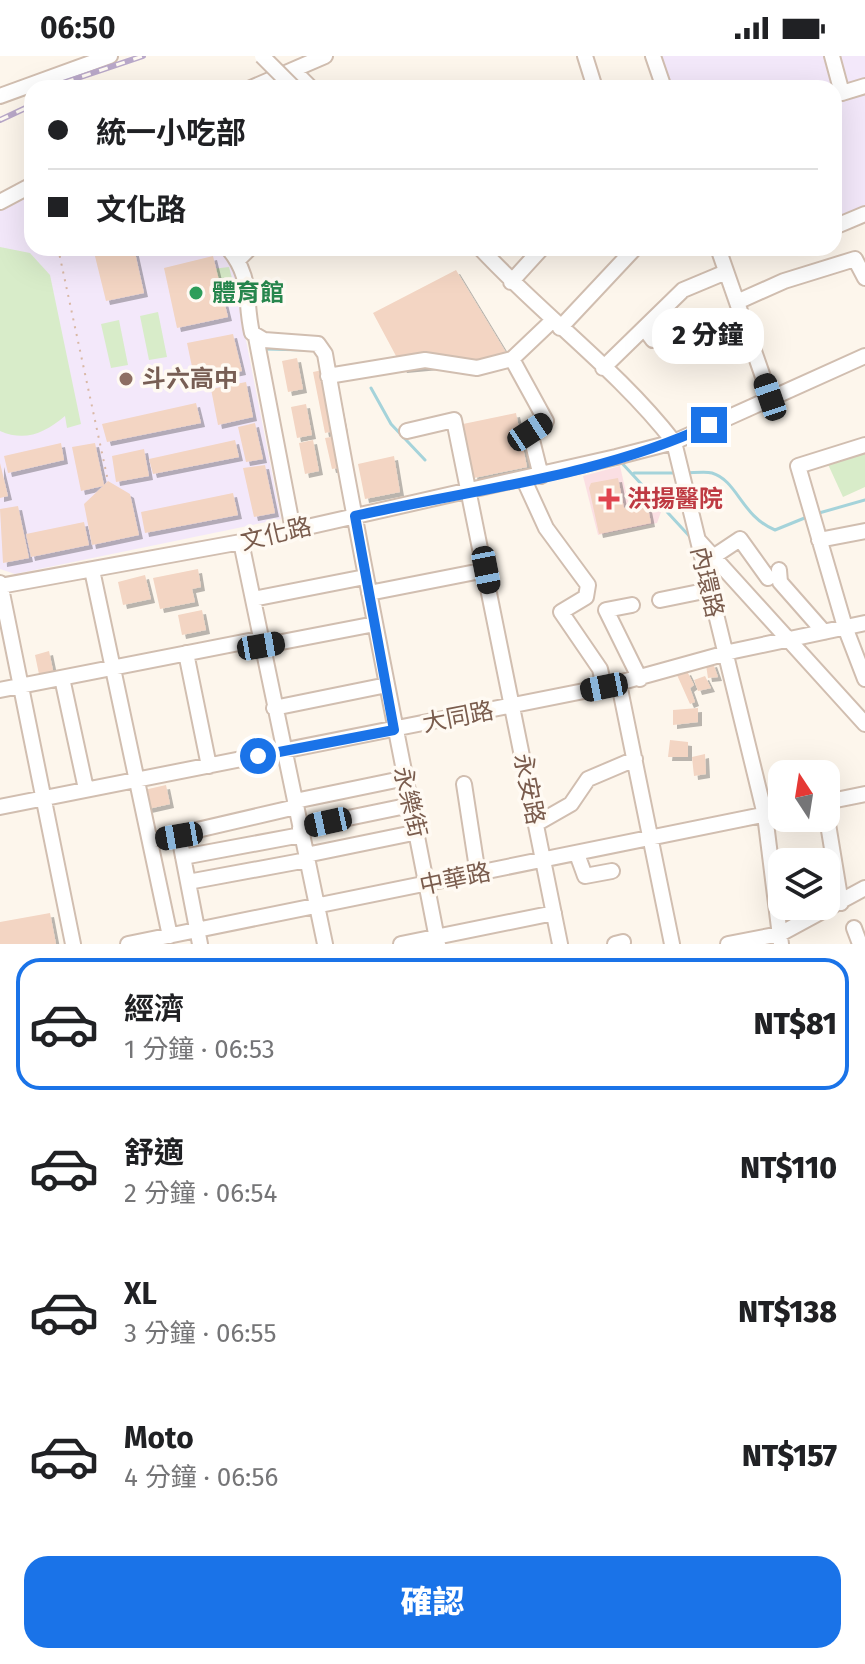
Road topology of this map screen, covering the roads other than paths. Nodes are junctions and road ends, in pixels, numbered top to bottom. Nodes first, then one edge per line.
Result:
1 (262, 56) edge
2 (325, 56) edge
3 (585, 56) edge
4 (653, 56) edge
5 (832, 56) edge
6 (103, 57) edge
7 (293, 70) junction
8 (42, 80) edge
9 (272, 80) edge
10 (286, 80) edge
11 (303, 80) edge
12 (592, 80) edge
13 (661, 80) edge
14 (838, 80) edge
15 (865, 86) edge
16 (24, 87) edge
17 (842, 93) edge
18 (0, 96) edge
19 (24, 189) edge
20 (0, 202) edge
21 (865, 214) edge
22 (842, 224) edge
23 (235, 256) edge
24 (242, 256) edge
25 (487, 256) edge
26 (535, 256) edge
27 (627, 256) edge
28 (721, 256) edge
29 (238, 260) junction
30 (726, 272) junction
31 (865, 278) edge
32 (511, 282) junction
33 (737, 302) junction
34 (556, 325) junction
35 (644, 328) junction
36 (256, 337) junction
37 (694, 339) dead end
38 (865, 356) edge
39 (512, 359) junction
40 (603, 368) junction
41 (328, 376) junction
42 (770, 397) junction
43 (407, 431) dead end
44 (674, 442) junction
45 (865, 445) edge
46 (541, 476) junction
47 (524, 480) junction
48 (470, 493) junction
49 (355, 516) junction
50 (293, 530) junction
51 (865, 531) edge
52 (819, 540) junction
53 (241, 542) junction
54 (703, 550) junction
55 (92, 570) junction
56 (486, 570) junction
57 (365, 577) junction
58 (1, 585) edge
59 (709, 590) junction
60 (369, 593) junction
61 (253, 599) junction
62 (660, 600) dead end
63 (632, 605) dead end
64 (865, 623) edge
65 (375, 624) junction
66 (845, 627) junction
67 (824, 632) junction
68 (781, 641) junction
69 (260, 642) junction
70 (186, 653) junction
71 (725, 655) junction
72 (115, 668) junction
73 (62, 678) junction
74 (640, 679) junction
75 (865, 679) edge
76 (387, 685) junction
77 (612, 685) junction
78 (22, 687) junction
79 (0, 690) edge
80 (514, 705) junction
81 (274, 708) junction
82 (865, 724) edge
83 (394, 730) junction
84 (283, 752) junction
85 (635, 759) junction
86 (209, 766) junction
87 (406, 778) junction
88 (138, 780) junction
89 (464, 784) dead end
90 (86, 789) junction
91 (865, 794) edge
92 (45, 798) junction
93 (840, 799) edge
94 (295, 804) junction
95 (411, 805) junction
96 (0, 807) edge
97 (768, 814) edge
98 (765, 815) junction
99 (536, 824) junction
100 (301, 832) junction
101 (418, 832) junction
102 (829, 832) edge
103 (179, 836) junction
104 (652, 839) junction
105 (150, 841) junction
106 (577, 854) junction
107 (183, 857) junction
108 (306, 857) junction
109 (543, 861) junction
110 (612, 871) dead end
111 (478, 875) junction
112 (188, 882) junction
113 (427, 885) junction
114 (865, 888) edge
115 (841, 903) junction
116 (316, 906) junction
117 (554, 913) junction
118 (854, 928) dead end
119 (170, 936) junction
120 (199, 937) edge
121 (781, 939) edge
122 (437, 940) edge
123 (674, 943) edge
124 (73, 944) edge
125 (128, 944) edge
126 (325, 944) edge
127 (401, 944) edge
128 (560, 944) edge
129 (728, 944) edge
130 (860, 944) edge

1 - 10 street, bridge
2 - 7 street
3 - 12 street
4 - 13 street
5 - 14 street
6 - 8 street
7 - 9 street
7 - 11 street
15 - 17 street
16 - 18 street
19 - 20 street
21 - 22 street
23 - 29 street
24 - 29 street
25 - 32 street, 內環路
26 - 32 street
27 - 34 street
28 - 30 street
29 - 36 street
30 - 33 street
30 - 35 street
31 - 33 street
32 - 34 street, 內環路
33 - 42 street
34 - 39 street
34 - 40 street, 內環路
35 - 37 street
35 - 40 street
36 - 41 street, 永樂街
36 - 50 street
38 - 42 street, 文化路
39 - 41 street
39 - 46 street
40 - 44 street, 內環路
41 - 49 street, 永樂街
42 - 44 street, 文化路
43 - 48 street, 永安路
44 - 46 street, 文化路
44 - 54 street, 內環路
45 - 52 street
46 - 47 street, 文化路
47 - 48 street, 文化路
47 - 77 street
48 - 49 street, 文化路
48 - 56 street, 永安路
49 - 50 street, 文化路
49 - 57 street, 永樂街
50 - 53 street, 文化路
51 - 52 street
52 - 66 street
53 - 55 street, 文化路
53 - 61 street
54 - 59 street, 內環路
54 - 67 street
54 - 68 street
55 - 58 street, 文化路
55 - 72 street
56 - 60 street
56 - 80 street, 永安路
57 - 60 street, 永樂街
57 - 61 street
58 - 78 street
59 - 62 street
59 - 71 street, 內環路
60 - 65 street, 永樂街
61 - 69 street
63 - 74 street
64 - 66 street, 大同路
65 - 69 street
65 - 76 street, 永樂街
66 - 67 street, 大同路
66 - 75 street
67 - 68 street, 大同路
68 - 71 street, 大同路
68 - 82 street
69 - 70 street
69 - 81 street
70 - 72 street
70 - 86 street
71 - 74 street, 大同路
71 - 98 street, 內環路
72 - 73 street
72 - 88 street
73 - 78 street
73 - 90 street
74 - 77 street, 大同路
76 - 81 street
76 - 83 street, 永樂街
77 - 80 street, 大同路
77 - 85 street
78 - 79 street
78 - 92 street
80 - 83 street, 大同路
80 - 99 street, 永安路
81 - 84 street
83 - 84 street, 大同路
83 - 87 street, 永樂街
84 - 86 street, 大同路
84 - 94 street
85 - 99 street
85 - 104 street
86 - 88 street, 大同路
87 - 94 street
87 - 95 street, 永樂街
88 - 90 street, 大同路
88 - 105 street
89 - 111 street
90 - 92 street, 大同路
91 - 93 street
92 - 96 street, 大同路
92 - 124 street
94 - 100 street
94 - 103 street
95 - 100 street
95 - 101 street, 永樂街
97 - 98 street, 中華路
98 - 104 street, 中華路
98 - 121 street, 內環路
99 - 109 street, 永安路
100 - 107 street
100 - 108 street
101 - 108 street
101 - 113 street, 永樂街
102 - 115 street
103 - 105 street
103 - 107 street
104 - 106 street, 中華路
104 - 123 street
105 - 119 street
106 - 109 street, 中華路
106 - 110 street
107 - 112 street
108 - 112 street
108 - 116 street
109 - 111 street, 中華路
109 - 117 street, 永安路
111 - 113 street, 中華路
112 - 120 street
113 - 116 street, 中華路
113 - 122 street, 永樂街
114 - 115 street
115 - 121 street
116 - 120 street, 中華路
116 - 126 street
117 - 122 street
117 - 128 street, 永安路
118 - 130 street
119 - 120 street, 中華路
119 - 125 street, 中華路
121 - 129 street
122 - 127 street

